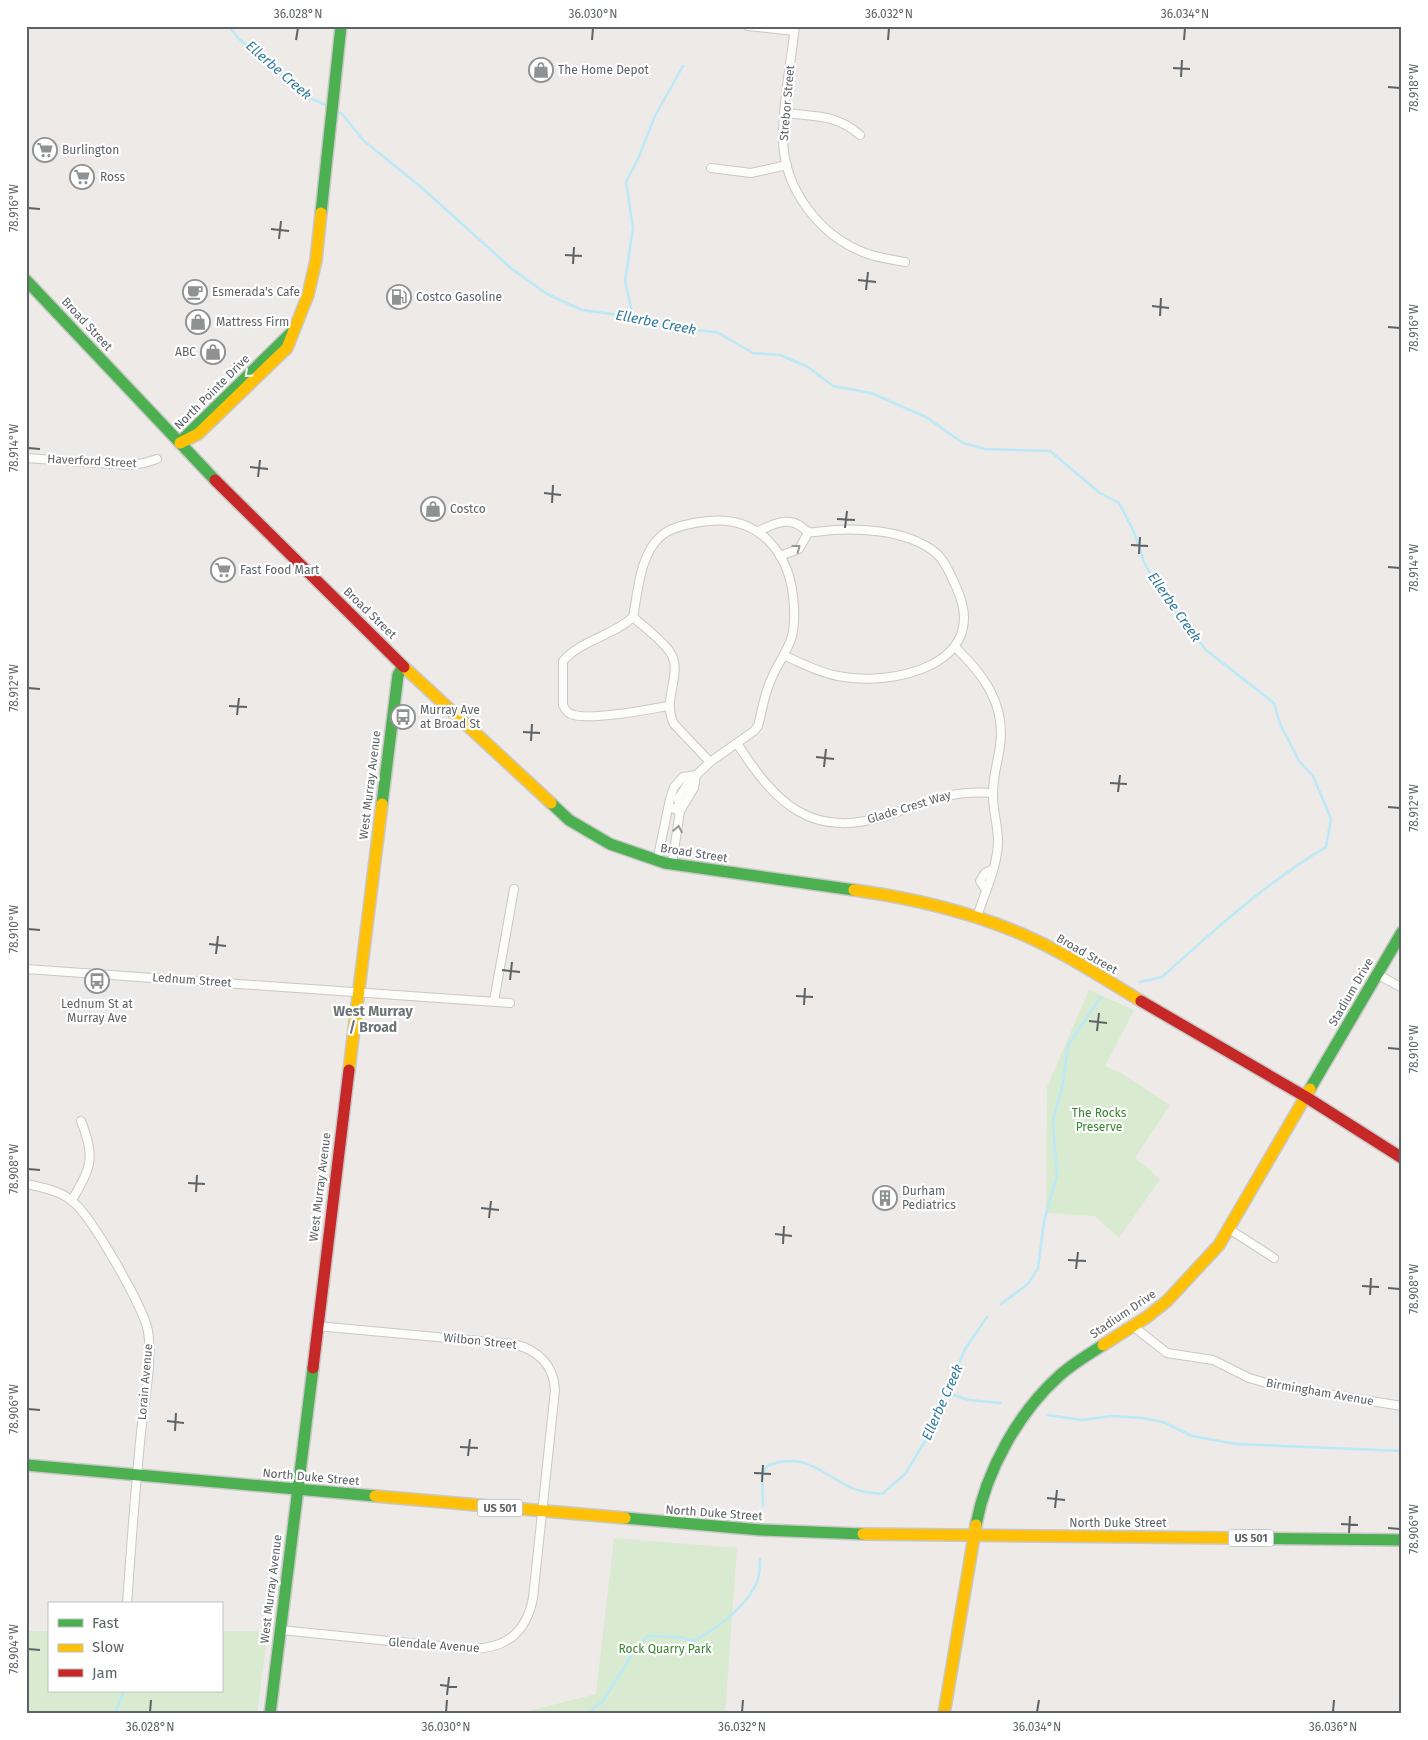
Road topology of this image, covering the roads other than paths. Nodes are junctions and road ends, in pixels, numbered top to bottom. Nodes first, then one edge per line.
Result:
1 (341, 26) edge
2 (748, 26) edge
3 (795, 29) edge
4 (785, 113) junction
5 (860, 135) dead end
6 (786, 165) junction
7 (711, 168) dead end
8 (905, 262) dead end
9 (27, 283) edge
10 (180, 442) junction
11 (26, 458) edge
12 (157, 458) dead end
13 (759, 531) junction
14 (808, 533) junction
15 (780, 556) junction
16 (633, 617) junction
17 (955, 647) junction
18 (785, 656) junction
19 (403, 666) junction
20 (668, 706) junction
21 (738, 745) junction
22 (710, 762) junction
23 (696, 775) junction
24 (672, 791) junction
25 (992, 793) junction
26 (680, 796) junction
27 (670, 807) junction
28 (680, 811) junction
29 (658, 862) junction
30 (672, 864) junction
31 (514, 889) dead end
32 (977, 917) junction
33 (1402, 932) edge
34 (26, 970) edge
35 (1377, 974) junction
36 (1402, 988) edge
37 (358, 992) junction
38 (494, 1001) junction
39 (510, 1003) dead end
40 (1306, 1097) junction
41 (81, 1121) dead end
42 (1402, 1158) edge
43 (26, 1184) edge
44 (72, 1200) junction
45 (1229, 1229) junction
46 (1274, 1258) dead end
47 (317, 1326) junction
48 (1134, 1326) junction
49 (1402, 1406) edge
50 (26, 1465) edge
51 (136, 1475) junction
52 (296, 1490) junction
53 (543, 1511) junction
54 (974, 1536) junction
55 (1402, 1540) edge
56 (127, 1602) edge
57 (280, 1630) junction
58 (270, 1714) edge
59 (944, 1714) edge

1 - 10 main road, North Pointe Drive
2 - 3 street
3 - 4 street, Strebor Street
4 - 5 street
4 - 6 street, Strebor Street
6 - 7 street
6 - 8 street, Strebor Street
9 - 10 main road, Broad Street
10 - 19 main road, Broad Street
11 - 12 street, Haverford Street
13 - 14 street
13 - 15 street
13 - 16 street
15 -> 14 street
14 - 17 street
15 - 18 street
16 - 20 street
16 - 20 street
17 - 18 street
17 - 25 street
18 - 21 street
19 - 29 main road, Broad Street
19 - 37 main road, West Murray Avenue
20 - 22 street
21 - 22 street
21 - 25 street, Glade Crest Way
22 - 23 street
23 - 24 street
23 - 26 street
23 - 28 street
24 - 26 street
24 - 27 street
25 - 32 street
26 - 28 street
27 - 28 street
27 - 29 street
30 -> 28 street
29 - 30 main road, Broad Street
30 - 32 main road, Broad Street
31 - 38 street
32 - 40 main road, Broad Street
33 - 35 main road, Stadium Drive
34 - 37 street, Lednum Street
35 - 36 street
35 - 40 main road, Stadium Drive
37 - 38 street, Lednum Street
37 - 47 main road, West Murray Avenue
38 - 39 street, Lednum Street
40 - 42 main road, Broad Street
40 - 45 main road, Stadium Drive
41 - 44 street
43 - 44 street
44 - 51 street, Lorain Avenue
45 - 46 street
45 - 48 main road, Stadium Drive
47 - 52 main road, West Murray Avenue
47 - 53 street, Wilbon Street
48 - 49 street, Birmingham Avenue
48 - 54 main road, Stadium Drive
50 - 51 main road, North Duke Street / US 501
51 - 52 main road, North Duke Street / US 501
51 - 56 street, Lorain Avenue
52 - 53 main road, North Duke Street / US 501
52 - 57 main road, West Murray Avenue
53 - 54 main road, North Duke Street / US 501
53 - 57 street, Glendale Avenue
54 - 55 main road, North Duke Street / US 501
54 - 59 main road, Stadium Drive
57 - 58 main road, West Murray Avenue

